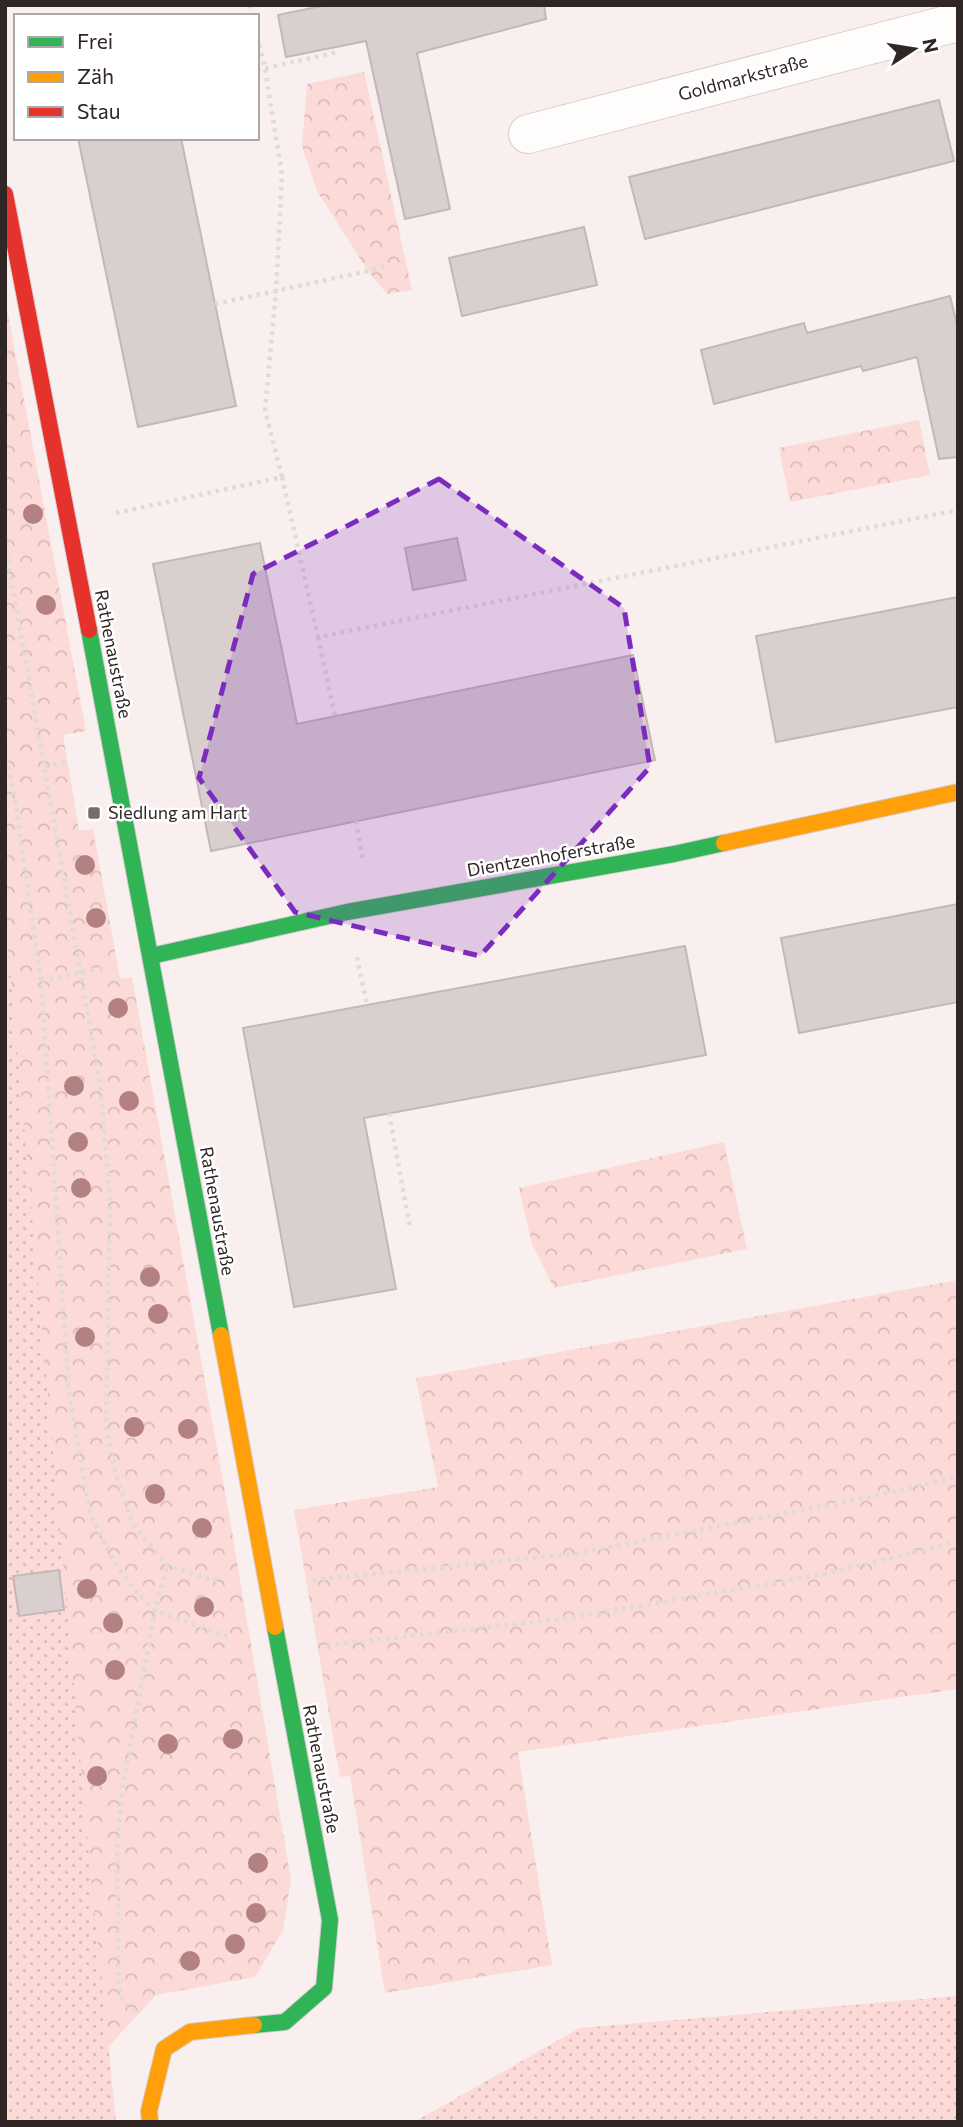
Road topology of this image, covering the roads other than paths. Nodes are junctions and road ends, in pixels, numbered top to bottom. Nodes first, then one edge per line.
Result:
1 (958, 22) edge
2 (528, 134) dead end
3 (5, 194) edge
4 (958, 792) edge
5 (151, 956) junction
6 (150, 2122) edge

1 - 2 street, Goldmarkstraße
3 - 5 street, Rathenaustraße
4 - 5 street, Dientzenhoferstraße
5 - 6 street, Rathenaustraße

